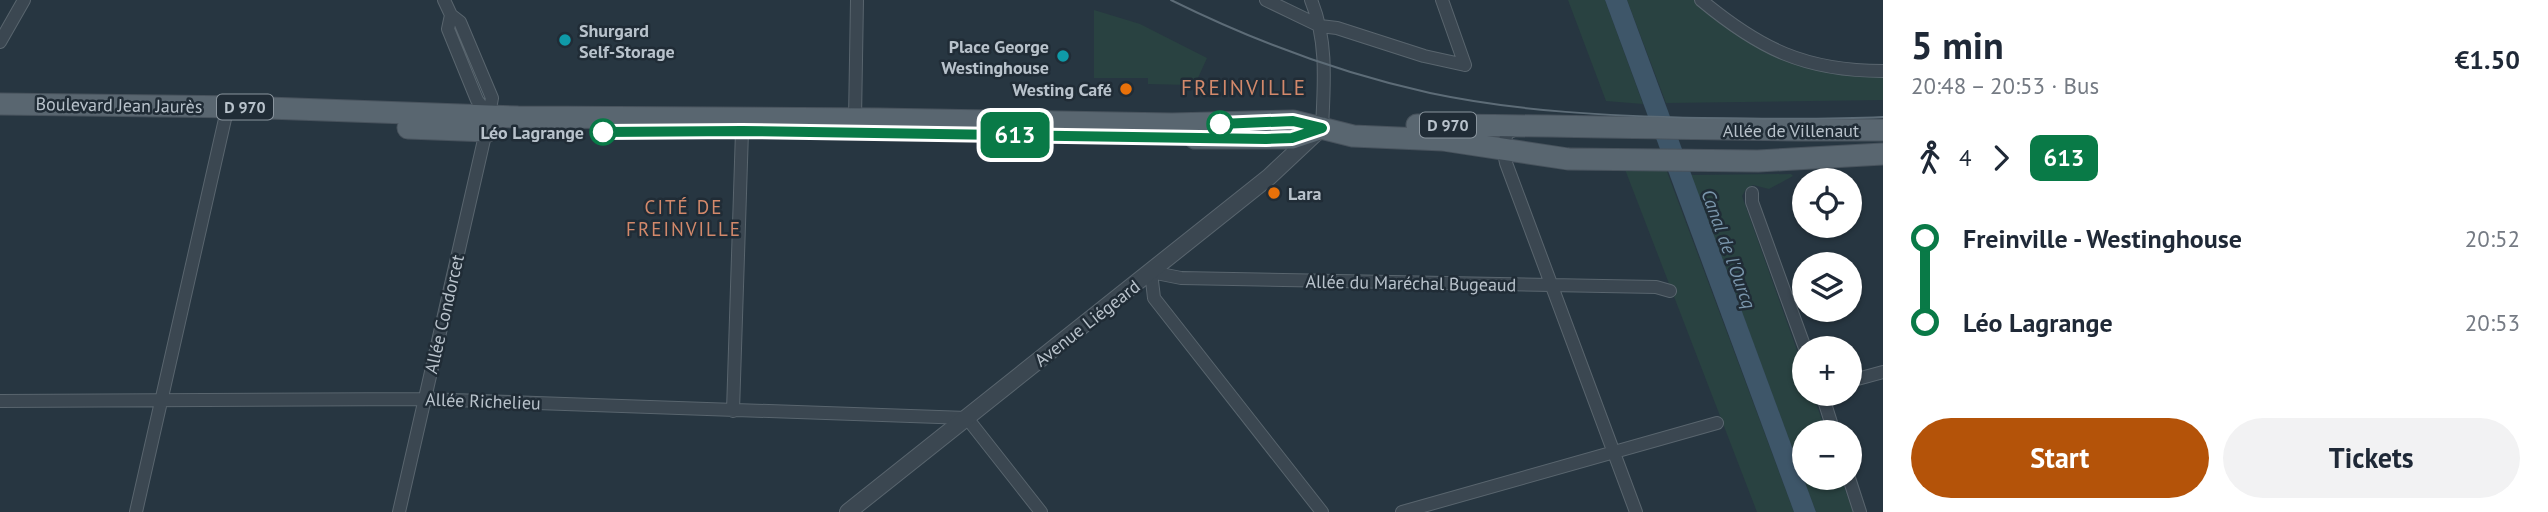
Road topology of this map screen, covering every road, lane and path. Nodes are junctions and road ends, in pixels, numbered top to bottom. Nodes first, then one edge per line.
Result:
1 (24, 0) edge
2 (444, 0) edge
3 (857, 0) edge
4 (1266, 0) edge
5 (1311, 0) edge
6 (1441, 0) edge
7 (1707, 2) edge
8 (1320, 26) junction
9 (0, 42) edge
10 (1883, 71) edge
11 (0, 104) edge
12 (0, 119) edge
13 (225, 119) junction
14 (855, 119) junction
15 (488, 124) junction
16 (1527, 125) junction
17 (1322, 128) junction
18 (1883, 130) edge
19 (742, 131) junction
20 (1503, 148) junction
21 (1883, 154) edge
22 (1752, 193) dead end
23 (1151, 272) junction
24 (1551, 286) junction
25 (1670, 291) dead end
26 (1801, 336) edge
27 (1883, 372) edge
28 (1862, 378) edge
29 (425, 399) junction
30 (161, 400) junction
31 (0, 401) edge
32 (733, 411) junction
33 (967, 418) junction
34 (1717, 423) dead end
35 (1615, 452) junction
36 (1853, 490) edge
37 (136, 512) edge
38 (399, 512) edge
39 (848, 512) edge
40 (1041, 512) edge
41 (1322, 512) edge
42 (1402, 512) edge
43 (1636, 512) edge
44 (1860, 512) edge

1 - 9 street
2 - 15 street, Allée Condorcet
3 - 14 street
4 - 8 street
5 - 8 street
6 - 8 street
7 - 10 street
8 - 17 street
11 - 15 main road, Boulevard Jean Jaurès / D 970
12 - 13 main road, Boulevard Jean Jaurès / D 970
13 - 15 main road, Boulevard Jean Jaurès / D 970
13 - 30 street
14 - 15 main road, D 970
14 - 17 main road, D 970
15 - 19 main road, D 970
15 - 29 street, Allée Condorcet
16 - 17 main road, D 970
16 - 18 main road, Allée de Villenaut / D 970
16 - 20 street
17 - 19 main road, D 970
17 - 20 main road, D 970
17 - 23 street, Avenue Liégeard
19 - 32 street
20 - 21 main road, Allée de Villenaut / D 970
20 - 24 street
22 - 26 street
23 - 24 street, Allée du Maréchal Bugeaud
23 - 33 street, Avenue Liégeard
23 - 41 street
24 - 25 street, Allée du Maréchal Bugeaud
24 - 35 street
27 - 28 street
29 - 30 street, Allée Richelieu
29 - 32 street, Allée Richelieu
29 - 38 street, Allée Condorcet
30 - 31 street, Allée Richelieu
30 - 37 street
32 - 33 street, Allée Richelieu
33 - 39 street, Avenue Liégeard
33 - 40 street
34 - 35 street
35 - 42 street
35 - 43 street
36 - 44 street

